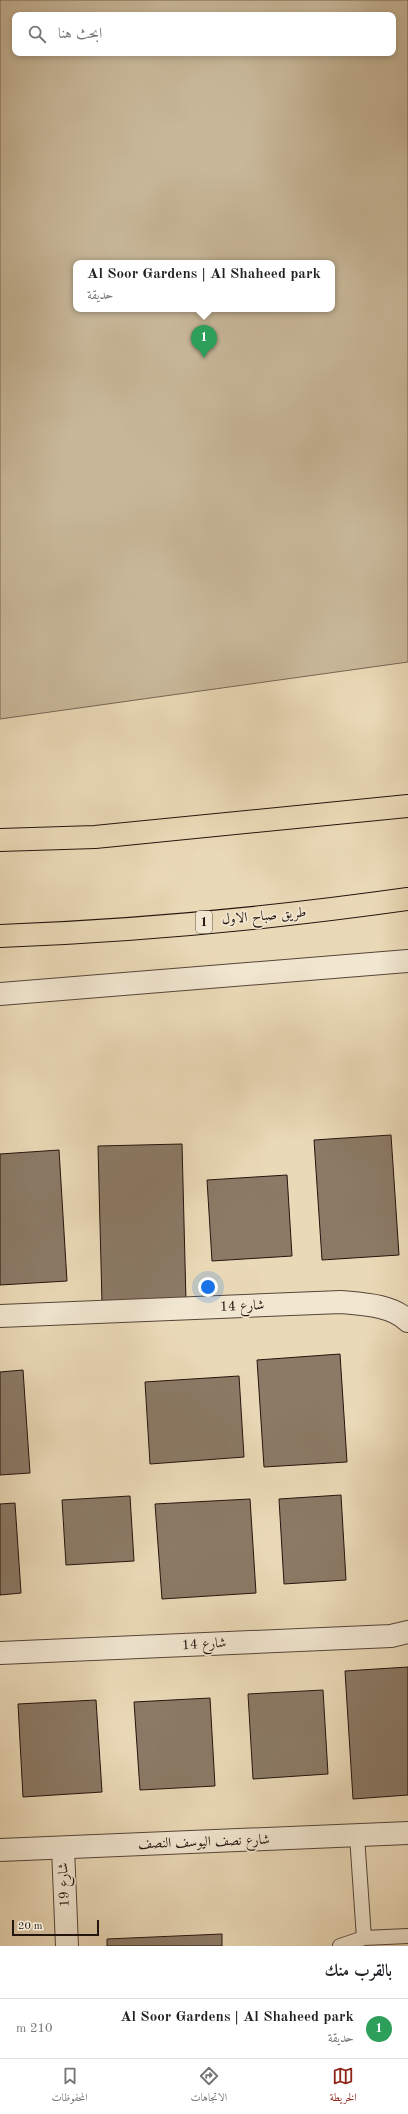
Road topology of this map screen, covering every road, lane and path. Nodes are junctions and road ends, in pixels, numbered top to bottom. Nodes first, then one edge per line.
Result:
1 (408, 806) edge
2 (0, 840) edge
3 (408, 899) edge
4 (0, 936) edge
5 (408, 961) edge
6 (0, 994) edge
7 (0, 1316) edge
8 (408, 1322) edge
9 (408, 1632) edge
10 (0, 1653) edge
11 (408, 1833) edge
12 (357, 1836) junction
13 (63, 1848) junction
14 (0, 1850) edge
15 (408, 1936) edge
16 (364, 1938) junction
17 (67, 1946) edge
18 (340, 1946) edge

1 - 2 highway
3 - 4 highway, طريق صباح الاول / 1
5 - 6 street
7 - 8 street, شارع 14
9 - 10 street, شارع 14
11 - 12 street, شارع نصف اليوسف النصف
12 - 13 street, شارع نصف اليوسف النصف
12 - 16 lane
13 - 14 street, شارع نصف اليوسف النصف
13 - 17 street, شارع 19
15 - 16 lane
16 - 18 lane

